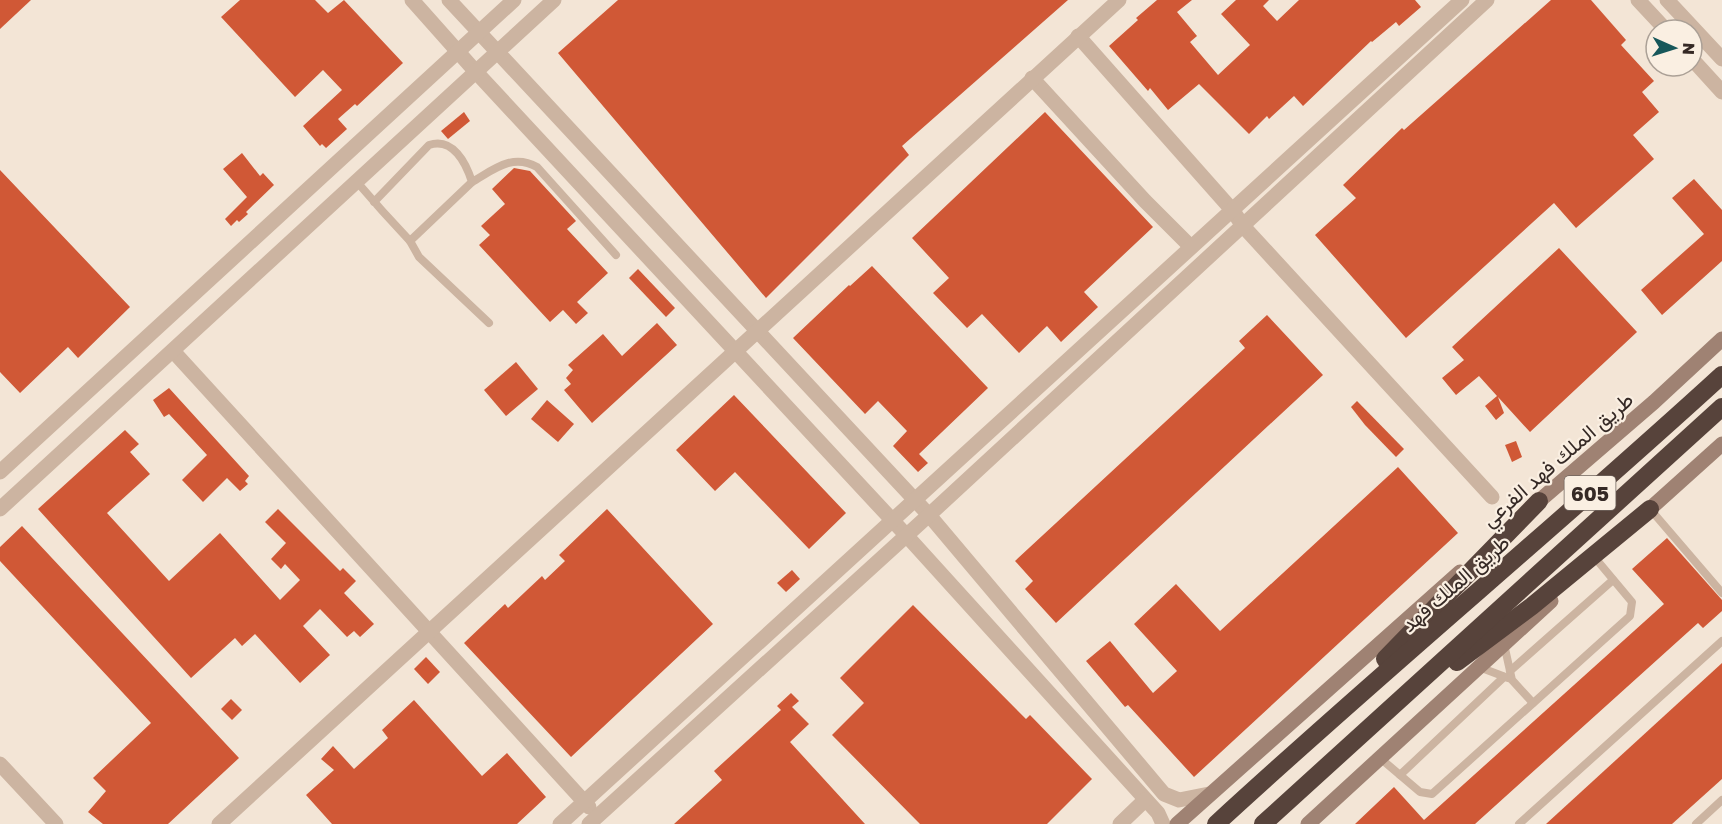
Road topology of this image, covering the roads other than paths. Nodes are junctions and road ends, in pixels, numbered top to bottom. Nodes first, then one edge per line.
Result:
1 (412, 0) edge
2 (449, 0) edge
3 (514, 0) edge
4 (554, 0) edge
5 (1119, 0) edge
6 (1462, 0) edge
7 (1487, 0) edge
8 (1638, 0) edge
9 (1667, 0) edge
10 (1654, 18) edge
11 (479, 32) junction
12 (1078, 36) junction
13 (459, 51) junction
14 (498, 52) junction
15 (1722, 60) edge
16 (476, 72) junction
17 (1704, 72) edge
18 (1707, 75) junction
19 (1032, 78) junction
20 (1722, 92) edge
21 (357, 182) junction
22 (471, 182) junction
23 (374, 202) junction
24 (1233, 211) junction
25 (1243, 226) junction
26 (410, 241) junction
27 (1191, 247) junction
28 (616, 255) dead end
29 (489, 323) dead end
30 (756, 331) junction
31 (1722, 339) edge
32 (173, 351) junction
33 (734, 351) junction
34 (1722, 375) edge
35 (1722, 407) edge
36 (1722, 444) edge
37 (0, 472) edge
38 (1492, 497) dead end
39 (914, 499) junction
40 (1539, 501) junction
41 (0, 509) edge
42 (1650, 509) junction
43 (929, 515) junction
44 (892, 520) junction
45 (906, 535) junction
46 (1596, 559) junction
47 (1613, 580) junction
48 (1722, 592) edge
49 (430, 632) junction
50 (1722, 641) edge
51 (1504, 644) junction
52 (1479, 667) junction
53 (1509, 676) junction
54 (1533, 704) junction
55 (1370, 727) junction
56 (1300, 747) junction
57 (1380, 758) junction
58 (0, 764) edge
59 (1400, 775) junction
60 (1209, 794) junction
61 (1145, 800) junction
62 (1722, 800) edge
63 (583, 802) junction
64 (593, 820) edge
65 (1311, 823) edge
66 (56, 824) edge
67 (219, 824) edge
68 (560, 824) edge
69 (1120, 824) edge
70 (1163, 824) edge
71 (1177, 824) edge
72 (1216, 824) edge
73 (1263, 824) edge
74 (1519, 824) edge
75 (1696, 824) edge

1 - 13 street
2 - 11 street
3 - 11 street
4 - 14 street
5 - 12 street
6 - 24 street
7 - 25 street
8 - 10 street
9 - 15 street
11 - 13 street
11 - 14 street
12 - 19 street
12 - 24 street
13 - 16 street
13 - 37 street
14 - 16 street
14 - 30 street
15 - 18 street
16 - 21 street
16 - 33 street
17 - 18 street
18 - 20 street
19 - 27 street
19 - 30 street
21 - 23 lane
21 - 32 street
22 - 23 lane
22 - 26 lane
22 - 28 lane
23 - 26 lane
24 - 25 street
24 - 27 street
25 - 38 street
25 - 43 street
26 - 29 lane
27 - 39 street
30 - 33 street
30 - 39 street
31 - 40 main road, طريق الملك فهد الفرعي
32 - 41 street
32 - 49 street
33 - 44 street
33 - 49 street
34 - 56 highway, طريق الملك فهد / 605
35 - 55 highway, 605
36 - 42 main road
39 - 43 street
39 - 44 street
40 - 56 highway
40 - 60 main road, طريق الملك فهد الفرعي
42 - 46 main road
42 - 48 lane
42 - 55 highway
43 - 45 street
43 - 60 street
44 - 45 street
44 - 63 street
45 - 61 street
45 - 64 street
46 - 47 lane
46 - 51 main road
47 - 53 lane
47 - 54 lane
49 - 63 street
49 - 67 street
50 - 74 lane
51 - 52 main road
51 - 53 lane
52 - 53 lane
52 - 57 main road
53 - 54 lane
53 - 59 lane
54 - 59 lane
55 - 73 highway, 605
56 - 72 highway, طريق الملك فهد / 605
57 - 59 lane
57 - 65 main road
58 - 66 street
60 - 71 main road, طريق الملك فهد الفرعي
61 - 69 street
61 - 70 street
62 - 75 lane
63 - 64 street
63 - 68 street

